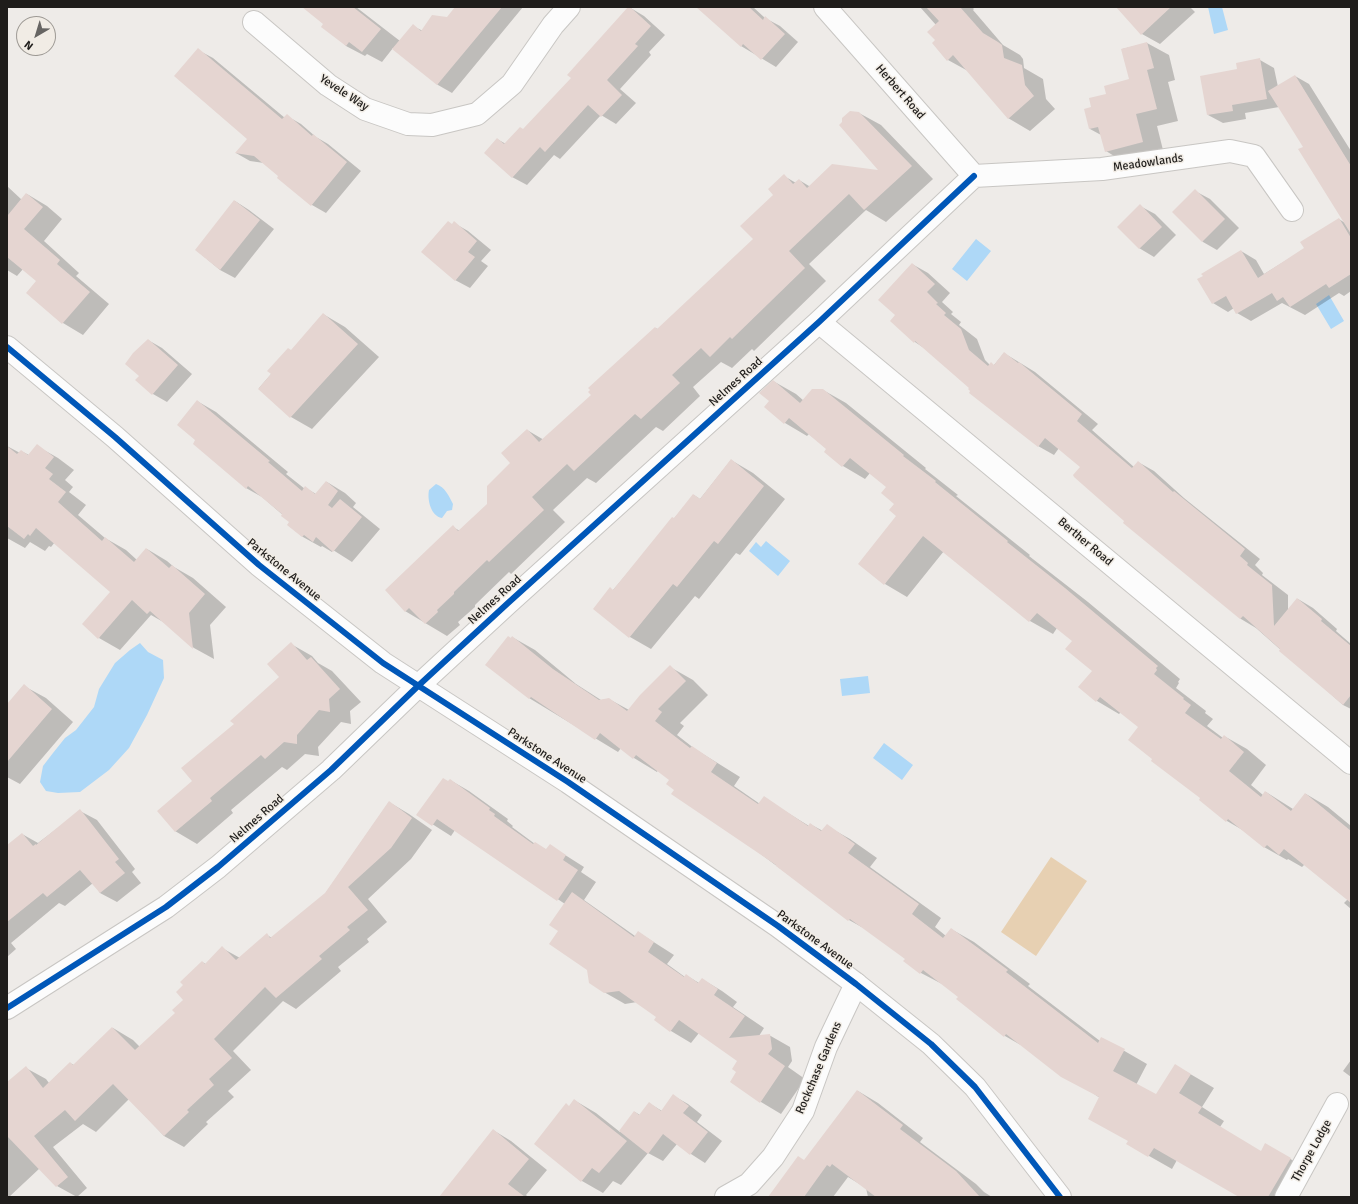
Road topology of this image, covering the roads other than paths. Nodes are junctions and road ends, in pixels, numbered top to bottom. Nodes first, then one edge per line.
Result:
1 (569, 7) edge
2 (825, 7) edge
3 (254, 22) dead end
4 (974, 176) junction
5 (1292, 210) dead end
6 (819, 322) junction
7 (7, 347) edge
8 (418, 686) junction
9 (1351, 763) edge
10 (856, 984) junction
11 (7, 1008) edge
12 (1338, 1104) dead end
13 (726, 1197) edge
14 (1060, 1197) edge
15 (1286, 1197) edge

1 - 3 street, Yevele Way
2 - 4 street, Herbert Road
4 - 5 street, Meadowlands
4 - 6 street, Nelmes Road
6 - 8 street, Nelmes Road
6 - 9 street, Berther Road
7 - 8 street, Parkstone Avenue
8 - 10 street, Parkstone Avenue
8 - 11 street, Nelmes Road
10 - 13 street, Rockchase Gardens
10 - 14 street, Parkstone Avenue
12 - 15 street, Thorpe Lodge

